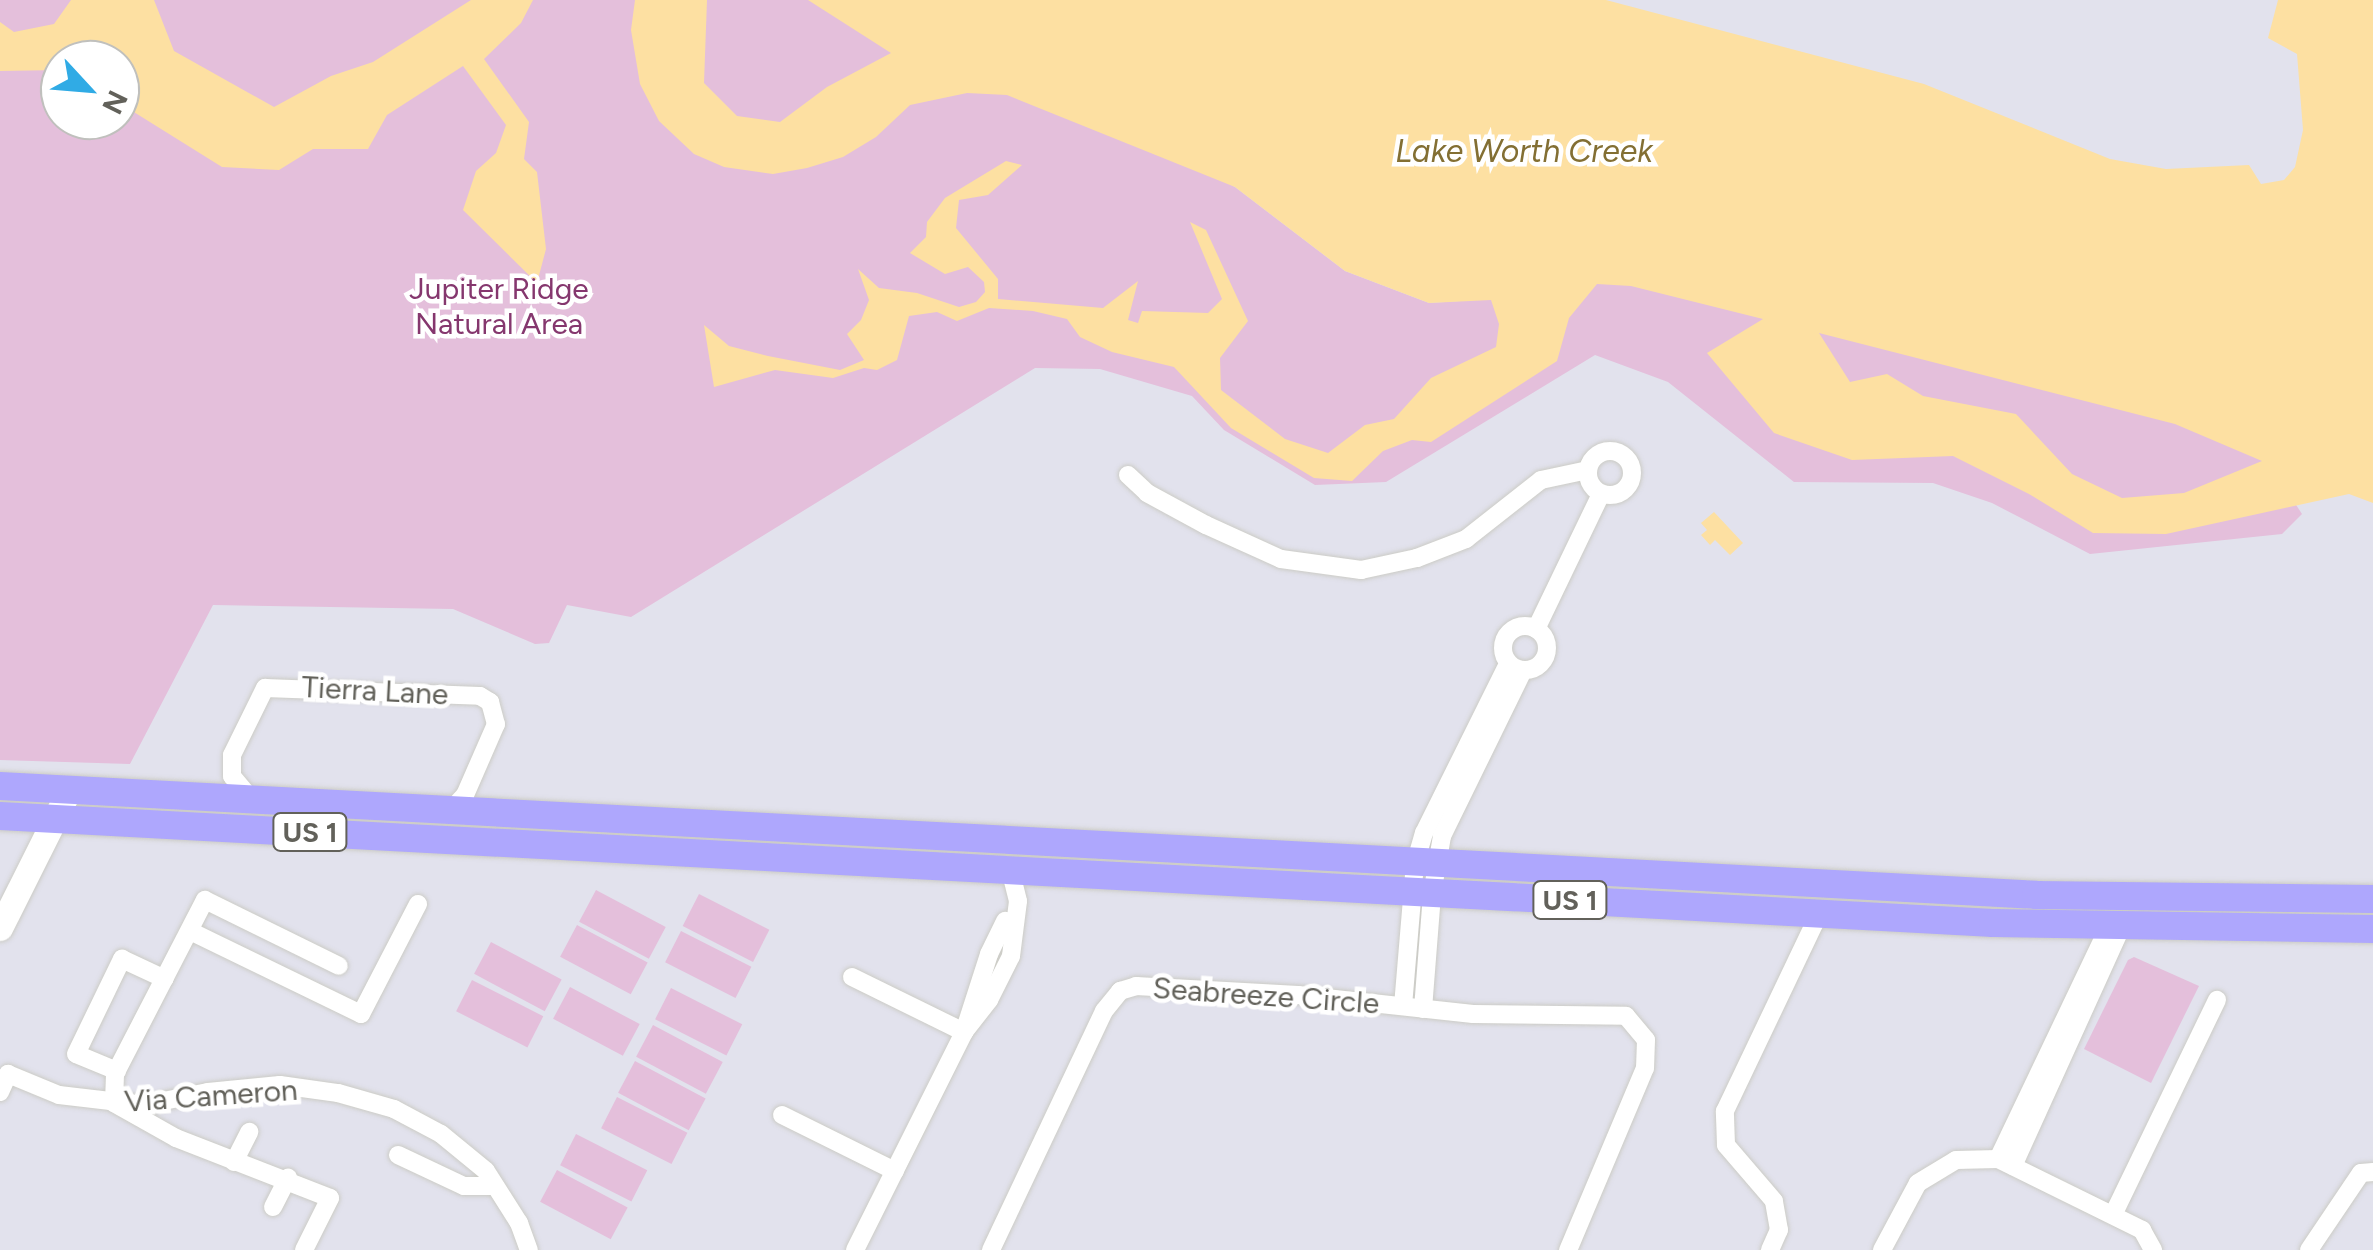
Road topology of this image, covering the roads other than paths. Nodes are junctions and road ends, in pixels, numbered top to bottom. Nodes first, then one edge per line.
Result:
1 (1588, 470) junction
2 (1128, 475) dead end
3 (1601, 494) junction
4 (1536, 629) junction
5 (1516, 667) junction
6 (0, 786) edge
7 (69, 790) junction
8 (252, 800) junction
9 (451, 810) junction
10 (0, 816) edge
11 (55, 818) junction
12 (1016, 841) junction
13 (1426, 864) junction
14 (1010, 869) junction
15 (1834, 885) junction
16 (1422, 893) junction
17 (2236, 898) junction
18 (2373, 899) edge
19 (1587, 901) junction
20 (418, 904) dead end
21 (1819, 914) junction
22 (1005, 921) junction
23 (1993, 923) junction
24 (2115, 926) junction
25 (0, 928) edge
26 (2373, 929) edge
27 (190, 931) junction
28 (1406, 965) junction
29 (1426, 965) junction
30 (338, 966) dead end
31 (1004, 966) junction
32 (852, 976) dead end
33 (164, 979) junction
34 (2217, 1000) dead end
35 (1403, 1006) junction
36 (1423, 1009) junction
37 (964, 1032) junction
38 (3, 1070) edge
39 (116, 1071) junction
40 (0, 1092) edge
41 (114, 1103) junction
42 (782, 1115) dead end
43 (250, 1132) dead end
44 (398, 1155) dead end
45 (234, 1162) junction
46 (2006, 1162) junction
47 (895, 1171) junction
48 (2367, 1172) edge
49 (288, 1178) junction
50 (496, 1186) junction
51 (273, 1207) dead end
52 (2112, 1215) junction
53 (304, 1250) edge
54 (529, 1250) edge
55 (855, 1250) edge
56 (991, 1250) edge
57 (1568, 1250) edge
58 (1770, 1250) edge
59 (1882, 1250) edge
60 (2152, 1250) edge
61 (2309, 1250) edge

1 - 2 street
1 - 3 street
1 - 3 street
3 - 4 street
4 - 5 street
4 - 5 street
5 - 13 street, Seabreeze Circle
6 - 7 main road, US 1
7 - 8 main road, US 1
7 - 11 street
8 - 9 main road, US 1
8 - 9 street, Tierra Lane
9 - 12 main road, US 1
10 - 11 main road, US 1
11 - 14 main road, US 1
11 - 25 street
12 - 13 main road, US 1
12 - 14 street
13 - 15 main road, US 1
13 - 16 street, Seabreeze Circle
14 - 16 main road, US 1
14 - 22 street
14 - 31 street
15 - 17 main road, US 1
15 - 19 main road
16 - 19 main road, US 1
16 - 28 street, Seabreeze Circle
16 - 29 street, Seabreeze Circle
17 - 18 main road, US 1
17 - 23 main road
19 - 21 main road, US 1
20 - 27 street
21 - 23 main road, US 1
21 - 58 street
22 - 31 street
22 - 37 street
23 - 24 main road, US 1
24 - 26 main road, US 1
24 - 46 street
27 - 30 street
27 - 33 street
28 - 29 street
28 - 35 street, Seabreeze Circle
29 - 36 street, Seabreeze Circle
31 - 37 street
32 - 37 street
33 - 39 street
33 - 39 street
34 - 52 street
35 - 36 street, Seabreeze Circle
35 - 56 street, Seabreeze Circle
36 - 57 street, Seabreeze Circle
37 - 47 street
38 - 40 street
38 - 41 street, Via Cameron
39 - 41 street
41 - 45 street
41 - 50 street, Via Cameron
42 - 47 street
43 - 45 street
44 - 50 street
45 - 49 street
46 - 52 street
46 - 59 street
47 - 55 street
48 - 61 street
49 - 51 street
49 - 53 street
50 - 54 street, Via Cameron
52 - 60 street

